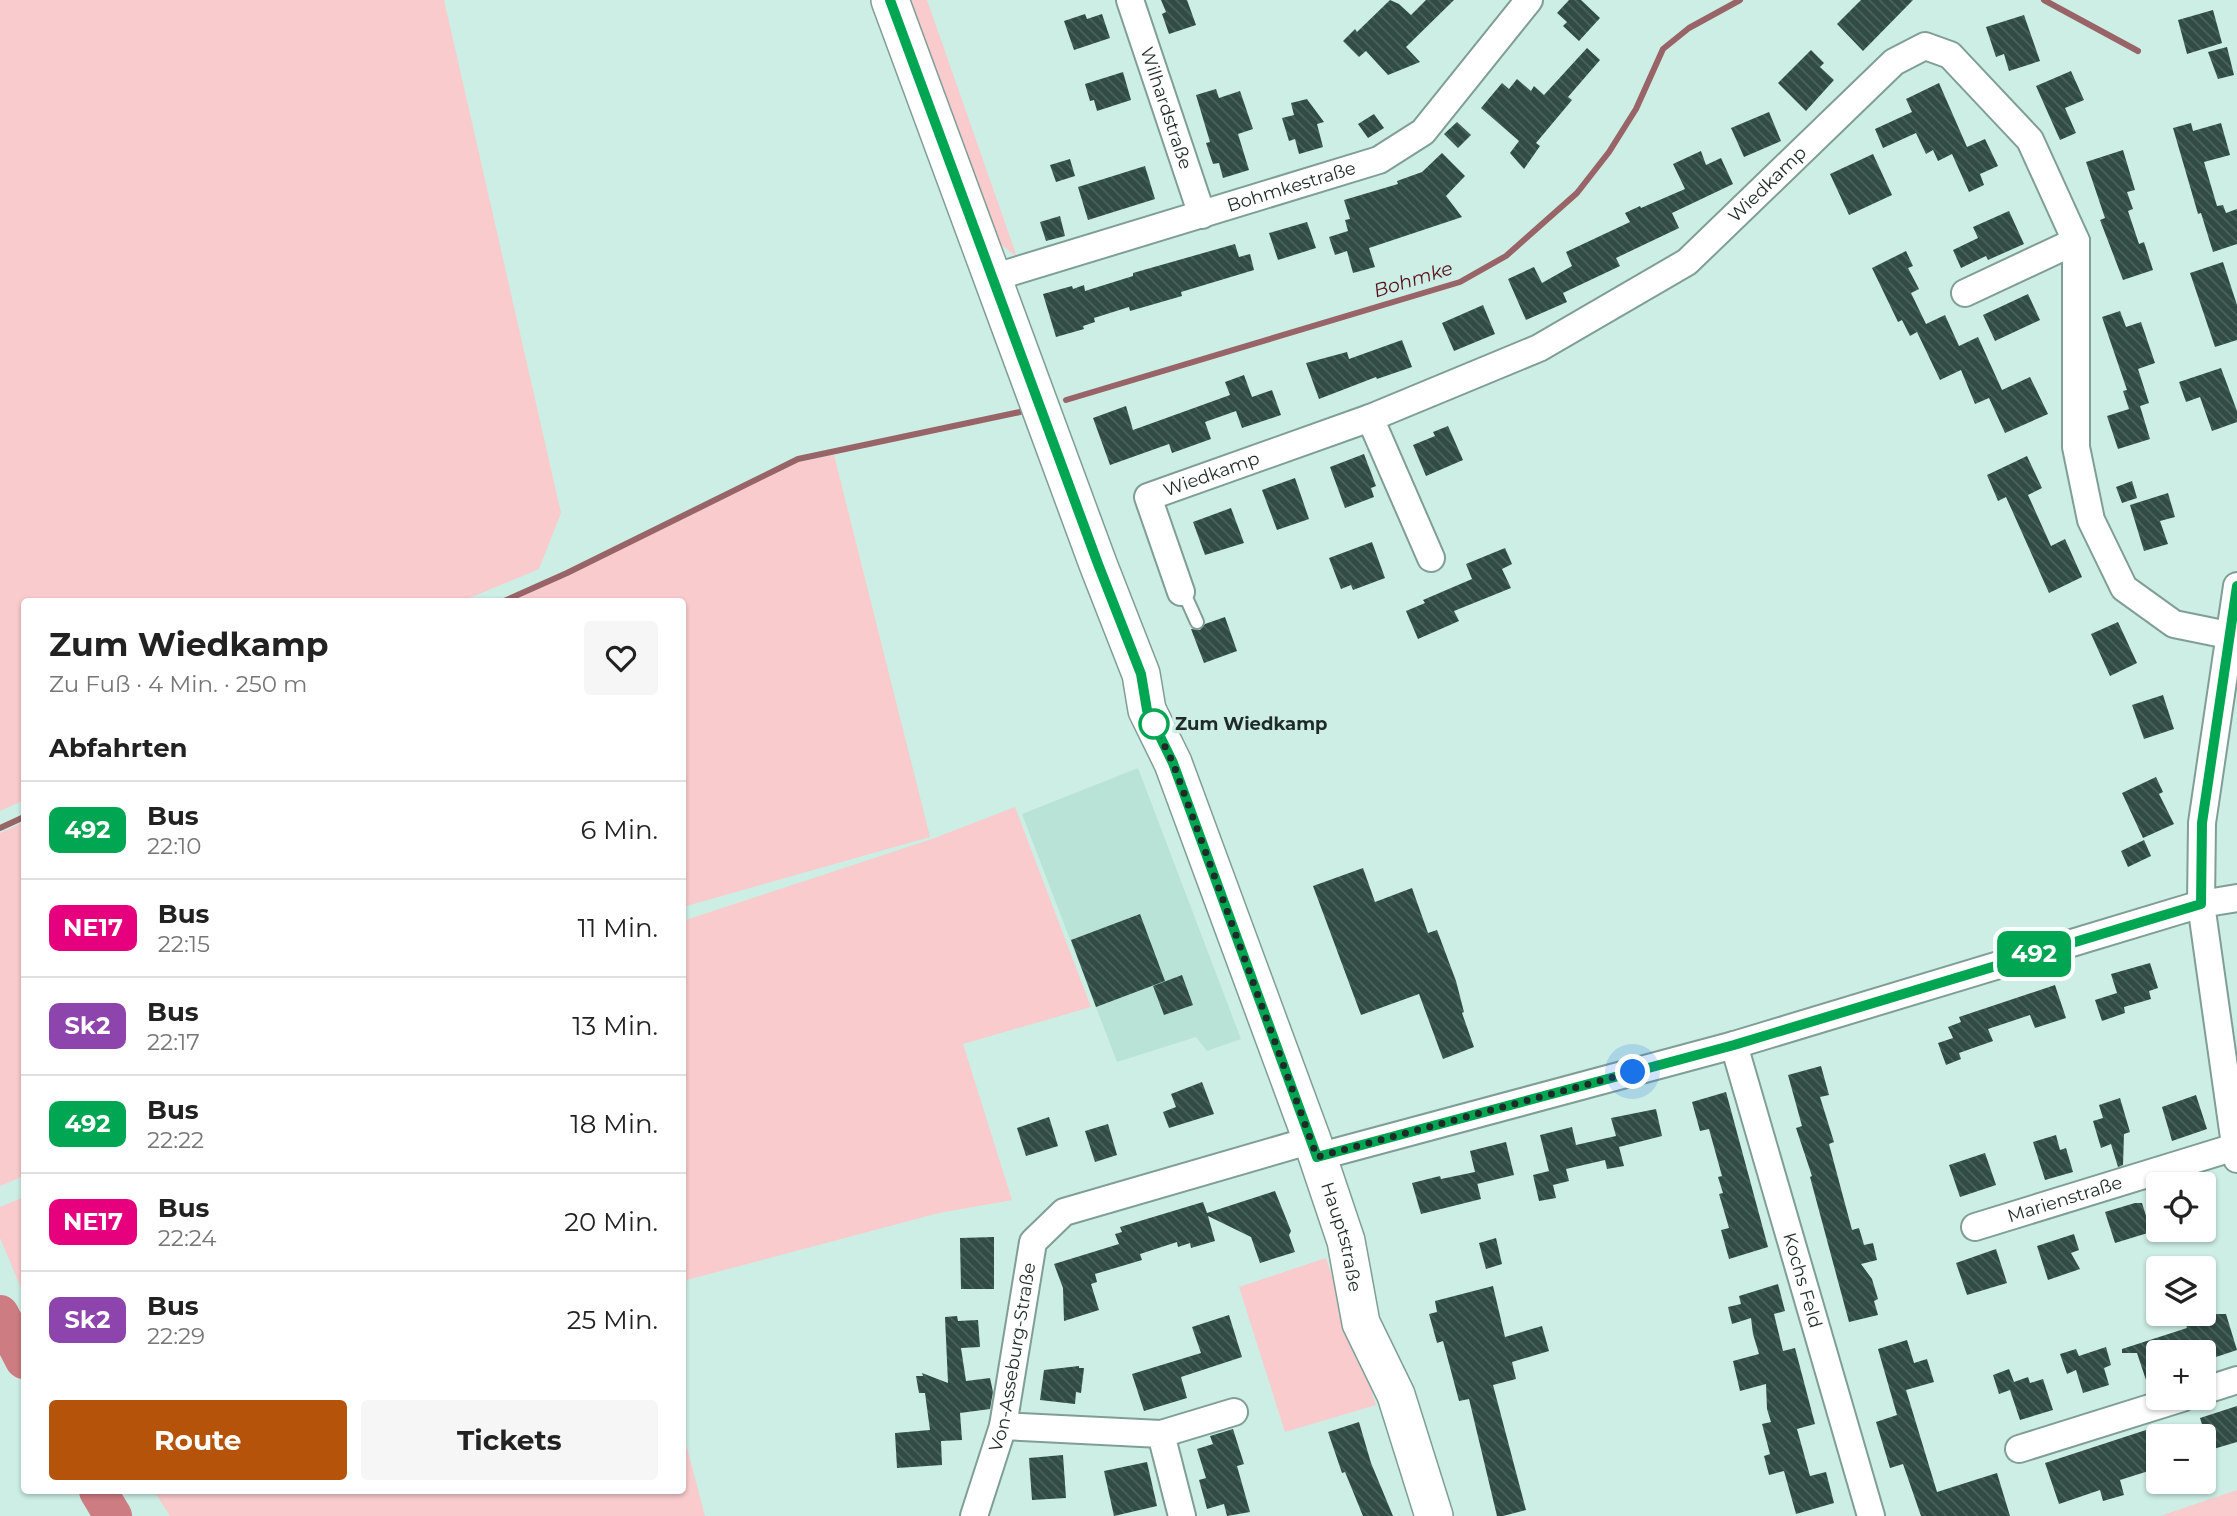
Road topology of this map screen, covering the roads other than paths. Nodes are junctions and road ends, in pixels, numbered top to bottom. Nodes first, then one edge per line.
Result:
1 (890, 0) edge
2 (1130, 0) edge
3 (1529, 0) edge
4 (1202, 215) junction
5 (2076, 241) junction
6 (992, 278) junction
7 (1965, 293) dead end
8 (1370, 418) junction
9 (1431, 558) dead end
10 (2237, 586) edge
11 (1181, 592) joint
12 (1197, 622) dead end
13 (2228, 635) junction
14 (2237, 898) edge
15 (2201, 904) junction
16 (1734, 1045) junction
17 (1315, 1148) junction
18 (2236, 1153) edge
19 (1975, 1227) dead end
20 (2237, 1380) edge
21 (2216, 1387) edge
22 (2146, 1409) edge
23 (1234, 1412) dead end
24 (1003, 1426) junction
25 (1161, 1434) junction
26 (2019, 1449) dead end
27 (974, 1516) edge
28 (1182, 1516) edge
29 (1434, 1516) edge
30 (1871, 1516) edge

1 - 6 main road, Hauptstraße
2 - 4 street, Wilhardstraße
3 - 4 street, Bohmkestraße
4 - 6 street, Bohmkestraße
5 - 7 street
5 - 8 street, Wiedkamp
5 - 13 street, Wiedkamp
6 - 17 main road, Hauptstraße
8 - 9 street
8 - 11 street, Wiedkamp
10 - 13 street, Marienstraße
11 - 12 lane
13 - 15 street, Marienstraße
14 - 15 street, Von-Asseburg-Straße
15 - 16 street, Von-Asseburg-Straße
15 - 18 street, Marienstraße
16 - 17 street, Von-Asseburg-Straße
16 - 30 street, Kochs Feld
17 - 24 street, Von-Asseburg-Straße
17 - 29 main road, Hauptstraße
18 - 19 street, Marienstraße
20 - 21 street
22 - 26 street
23 - 25 street
24 - 25 street
24 - 27 street, Von-Asseburg-Straße
25 - 28 street

